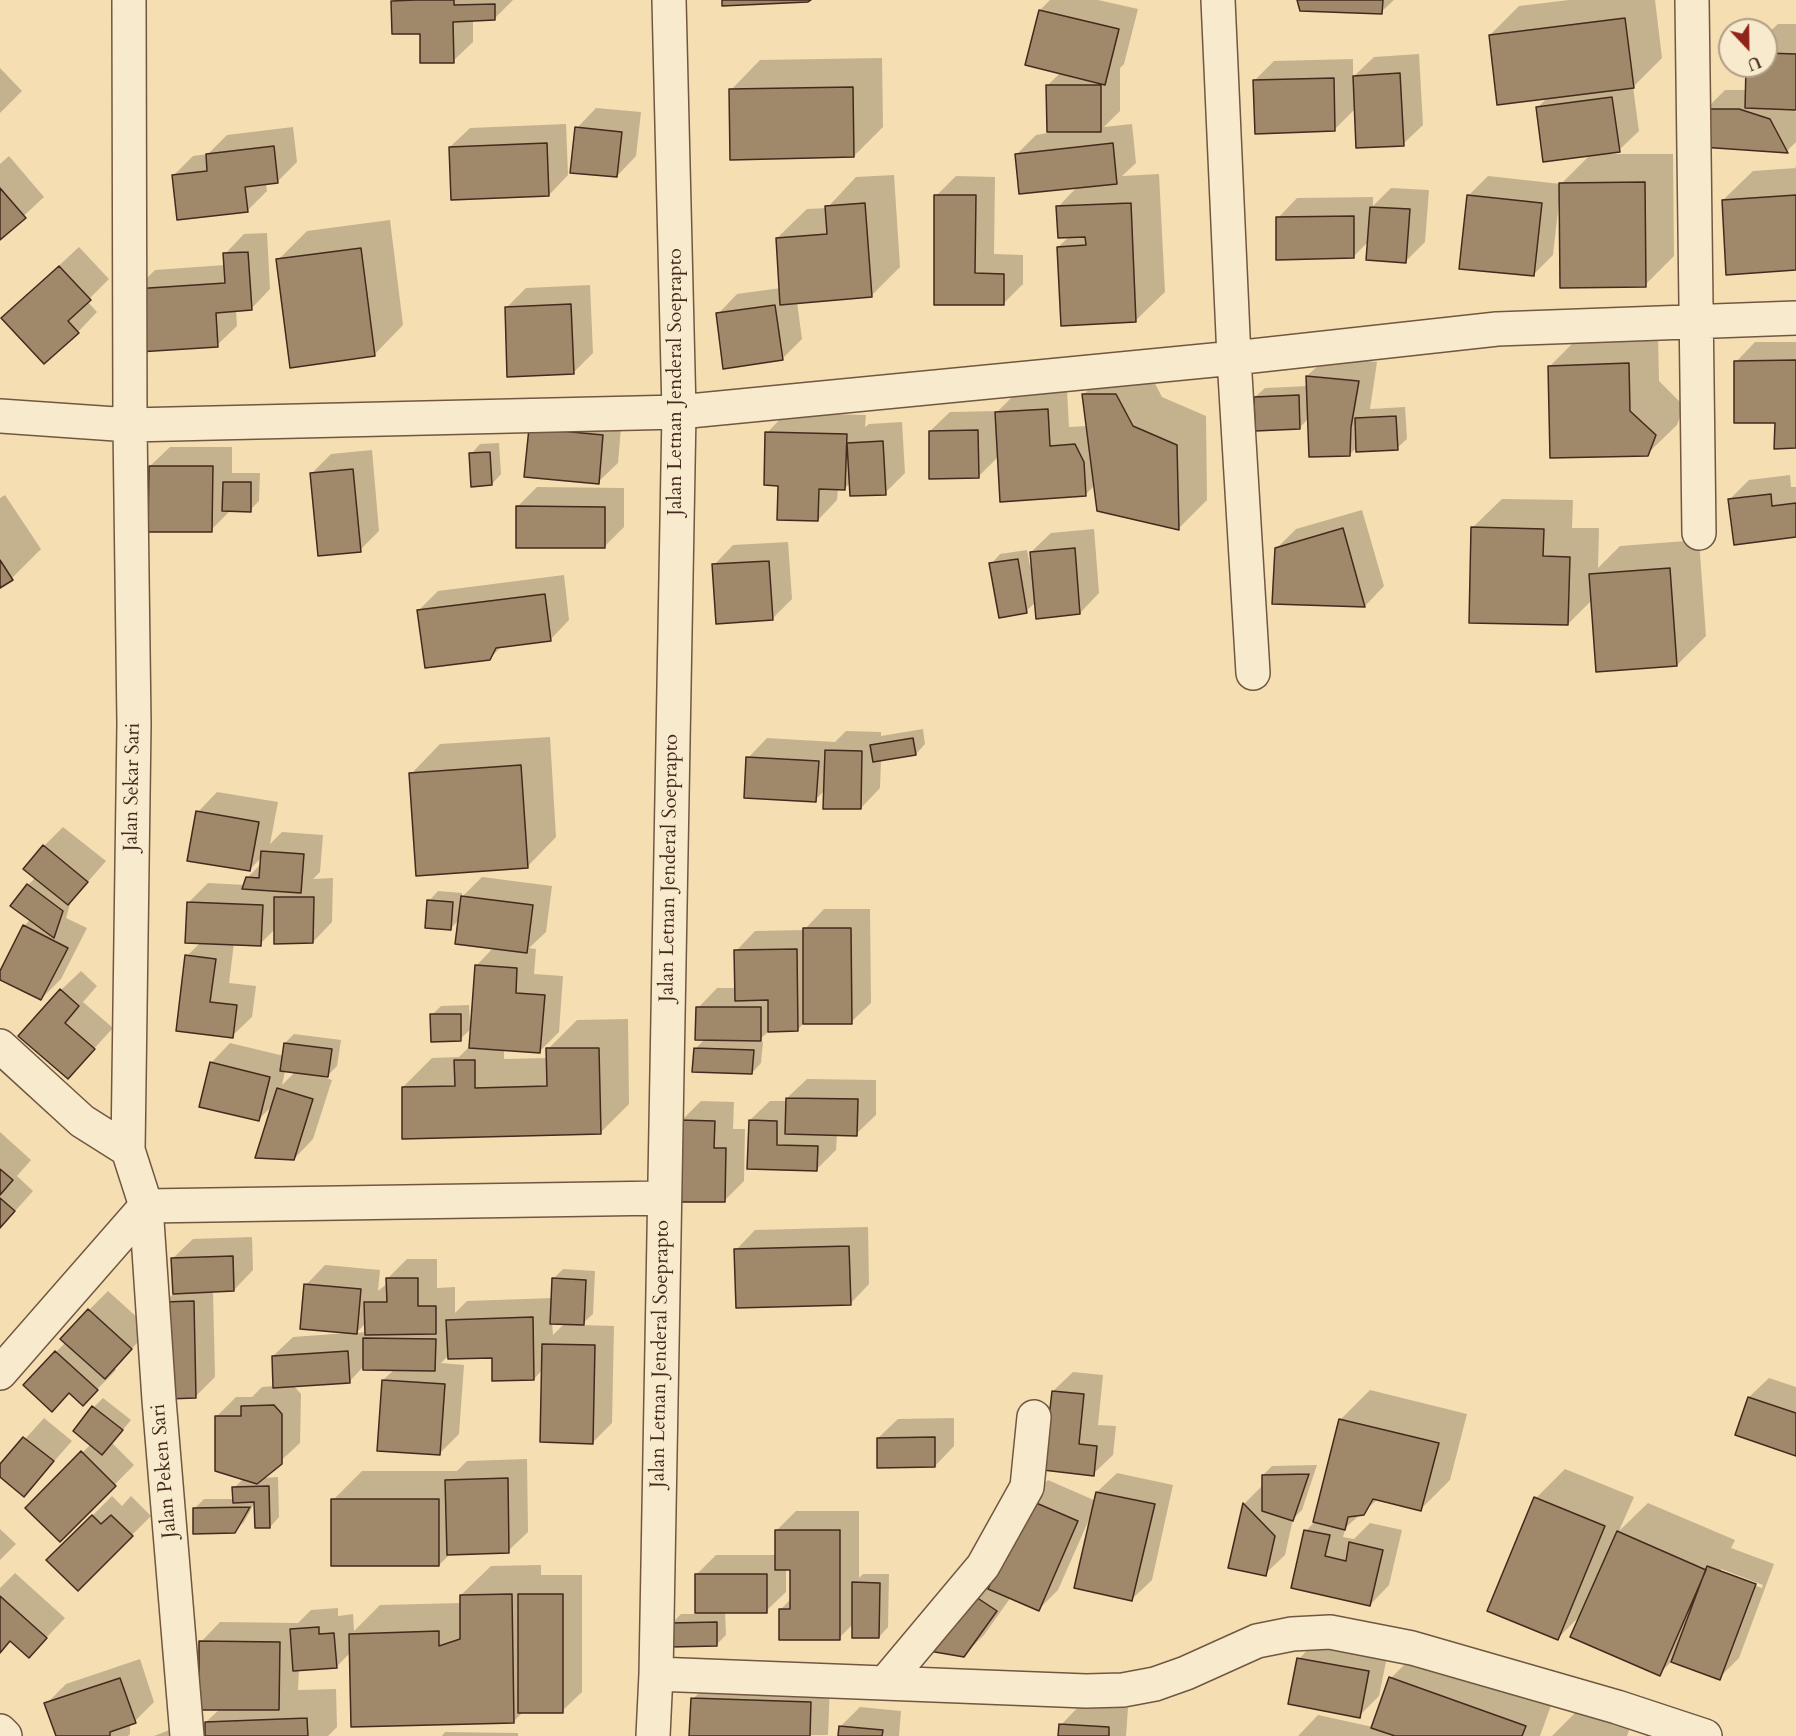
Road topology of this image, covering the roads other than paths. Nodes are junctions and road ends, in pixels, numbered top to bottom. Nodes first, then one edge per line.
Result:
1 (129, 0) edge
2 (669, 0) edge
3 (1218, 0) edge
4 (1692, 0) edge
5 (1796, 318) edge
6 (1696, 321) junction
7 (1234, 358) junction
8 (679, 412) junction
9 (0, 416) edge
10 (130, 425) junction
11 (1699, 533) dead end
12 (1253, 673) dead end
13 (0, 1046) edge
14 (129, 1150) junction
15 (664, 1198) junction
16 (146, 1206) junction
17 (0, 1373) edge
18 (1034, 1417) dead end
19 (656, 1674) junction
20 (885, 1683) junction
21 (0, 1731) edge
22 (5, 1736) edge
23 (187, 1736) edge
24 (653, 1736) edge
25 (1705, 1736) edge

1 - 10 street, Jalan Sekar Sari
2 - 8 street, Jalan Letnan Jenderal Soeprapto
3 - 7 street
4 - 6 street
5 - 6 street
6 - 7 street
6 - 11 street
7 - 8 street
7 - 12 street
8 - 10 street
8 - 15 street, Jalan Letnan Jenderal Soeprapto
9 - 10 street
10 - 14 street, Jalan Sekar Sari
13 - 14 street
14 - 16 street, Jalan Sekar Sari
15 - 16 street
15 - 19 street, Jalan Letnan Jenderal Soeprapto
16 - 17 street
16 - 23 street, Jalan Peken Sari
18 - 20 street
19 - 20 street
19 - 24 street, Jalan Letnan Jenderal Soeprapto
20 - 25 street
21 - 22 street

